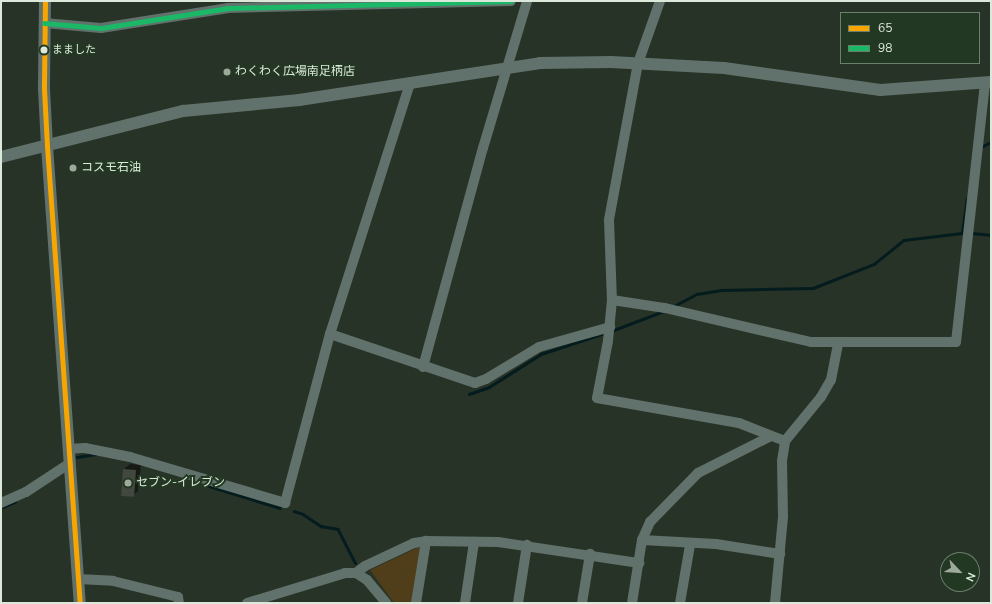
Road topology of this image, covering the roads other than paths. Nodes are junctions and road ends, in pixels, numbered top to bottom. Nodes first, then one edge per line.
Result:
1 (45, 1) edge
2 (511, 1) edge
3 (527, 1) edge
4 (660, 1) edge
5 (44, 23) junction
6 (638, 63) junction
7 (507, 67) junction
8 (988, 82) edge
9 (410, 83) junction
10 (47, 146) junction
11 (1, 158) edge
12 (612, 300) junction
13 (610, 327) junction
14 (330, 334) junction
15 (838, 344) junction
16 (423, 367) junction
17 (771, 436) junction
18 (785, 441) junction
19 (69, 449) junction
20 (70, 463) junction
21 (1, 503) edge
22 (642, 540) junction
23 (426, 541) junction
24 (474, 542) junction
25 (527, 545) junction
26 (690, 545) junction
27 (590, 554) junction
28 (780, 554) junction
29 (639, 563) junction
30 (356, 573) junction
31 (78, 579) junction
32 (80, 603) edge
33 (179, 603) edge
34 (247, 603) edge
35 (386, 603) edge
36 (416, 603) edge
37 (465, 603) edge
38 (518, 603) edge
39 (582, 603) edge
40 (632, 603) edge
41 (680, 603) edge
42 (775, 603) edge

1 - 5 street
2 - 5 street
3 - 7 street
4 - 6 street
5 - 10 street
6 - 7 street
6 - 8 street
6 - 12 street
7 - 9 street
7 - 16 street
8 - 15 street
9 - 10 street
9 - 14 street
10 - 11 street
10 - 19 street
12 - 13 street
12 - 15 street
13 - 16 street
13 - 17 street
14 - 16 street
14 - 19 street
15 - 18 street
17 - 18 street
17 - 22 street
18 - 28 street
19 - 20 street
20 - 21 street
20 - 31 street
22 - 26 street
22 - 29 street
23 - 24 street
23 - 30 street
23 - 36 street
24 - 25 street
24 - 37 street
25 - 27 street
25 - 38 street
26 - 28 street
26 - 41 street
27 - 29 street
27 - 39 street
28 - 42 street
29 - 40 street
30 - 34 street
30 - 35 street
31 - 32 street
31 - 33 street

